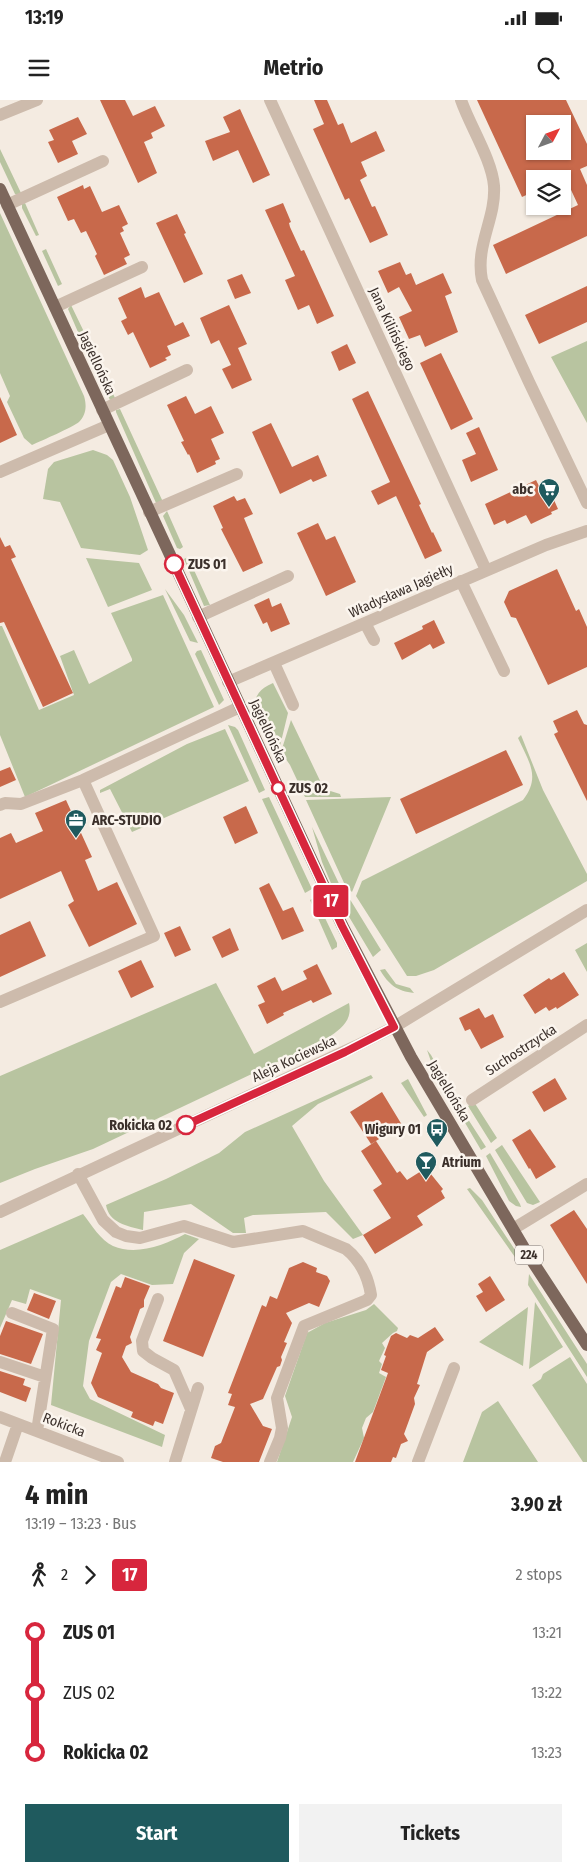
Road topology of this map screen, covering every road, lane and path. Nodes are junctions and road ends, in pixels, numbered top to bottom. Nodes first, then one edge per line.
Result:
1 (37, 100) edge
2 (270, 100) edge
3 (461, 100) edge
4 (0, 115) edge
5 (103, 161) dead end
6 (0, 189) edge
7 (7, 205) junction
8 (142, 267) dead end
9 (55, 307) junction
10 (187, 370) dead end
11 (102, 410) junction
12 (109, 425) junction
13 (0, 472) edge
14 (237, 474) dead end
15 (587, 503) edge
16 (149, 512) junction
17 (587, 531) edge
18 (486, 570) junction
19 (288, 576) dead end
20 (461, 581) junction
21 (198, 617) junction
22 (366, 623) junction
23 (374, 640) dead end
24 (274, 663) junction
25 (504, 671) dead end
26 (228, 682) junction
27 (293, 705) dead end
28 (240, 707) junction
29 (83, 780) junction
30 (0, 805) edge
31 (587, 910) edge
32 (0, 1002) edge
33 (587, 1025) edge
34 (394, 1027) junction
35 (472, 1100) dead end
36 (78, 1174) junction
37 (587, 1184) edge
38 (0, 1212) edge
39 (513, 1229) junction
40 (158, 1300) dead end
41 (12, 1312) dead end
42 (587, 1345) edge
43 (0, 1362) edge
44 (454, 1368) dead end
45 (45, 1377) junction
46 (198, 1388) dead end
47 (191, 1409) junction
48 (0, 1417) edge
49 (18, 1424) junction
50 (37, 1431) junction
51 (104, 1460) edge
52 (5, 1462) edge
53 (118, 1462) edge
54 (175, 1462) edge
55 (270, 1462) edge
56 (418, 1462) edge

1 - 4 street
2 - 18 street, Jana Kilińskiego
3 - 15 street
5 - 7 street
6 - 7 main road, Jagiellońska / 224
7 - 9 main road, Jagiellońska / 224
8 - 9 street
9 - 11 main road, Jagiellońska / 224
10 - 11 street
11 - 12 main road, Jagiellońska / 224
12 - 13 street
12 - 16 main road, Jagiellońska / 224
14 - 16 street
16 - 21 main road, Jagiellońska / 224
17 - 18 street, Władysława Jagiełły
18 - 20 street, Władysława Jagiełły
19 - 21 street
20 - 22 street, Władysława Jagiełły
20 - 25 street
21 - 26 main road, Jagiellońska / 224
22 - 23 street
22 - 24 street, Władysława Jagiełły
24 - 26 street, Władysława Jagiełły
24 - 27 street
26 - 28 main road, Jagiellońska / 224
28 - 29 street
28 - 34 main road, Jagiellońska / 224
29 - 30 street
29 - 32 street
31 - 34 street, Aleja Kociewska
33 - 35 street, Suchostrzycka
34 - 36 street, Aleja Kociewska
34 - 39 main road, Jagiellońska / 224
36 - 38 street, Aleja Kociewska
36 - 55 street
37 - 39 street
39 - 42 main road, Jagiellońska / 224
40 - 47 street
41 - 45 street
43 - 45 street
44 - 56 street
45 - 50 street
46 - 47 street
47 - 54 street
48 - 49 street, Rokicka
49 - 50 street, Rokicka
49 - 52 street
50 - 51 street, Rokicka
51 - 53 street, Rokicka

